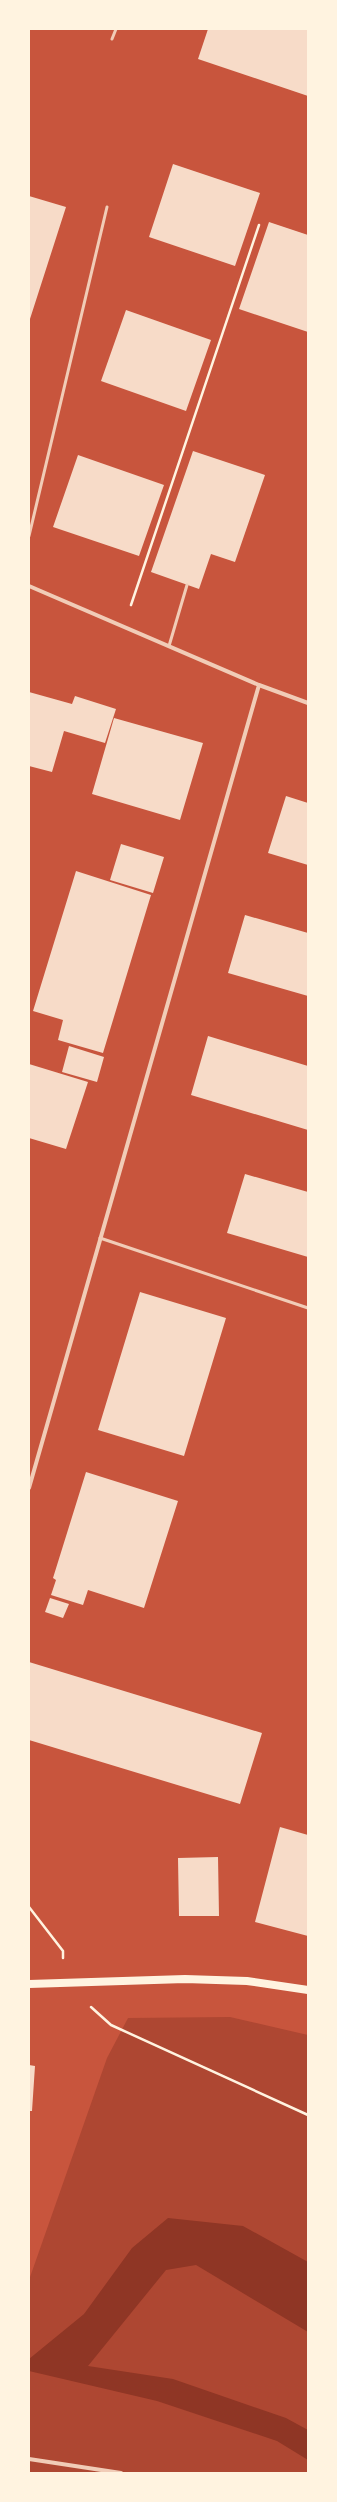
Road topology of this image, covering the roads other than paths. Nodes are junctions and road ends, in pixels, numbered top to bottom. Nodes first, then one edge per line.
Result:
1 (116, 29) edge
2 (112, 39) dead end
3 (107, 207) dead end
4 (29, 536) edge
5 (187, 584) dead end
6 (29, 586) edge
7 (169, 646) junction
8 (259, 685) junction
9 (308, 703) edge
10 (100, 1238) junction
11 (308, 1308) edge
12 (29, 1488) edge
13 (29, 1984) edge
14 (308, 1990) edge
15 (29, 2459) edge
16 (121, 2473) edge

1 - 2 lane
3 - 4 lane
5 - 7 lane
6 - 7 street
7 - 8 street
8 - 9 street
8 - 10 street
10 - 11 lane
10 - 12 street
13 - 14 main road
15 - 16 street

